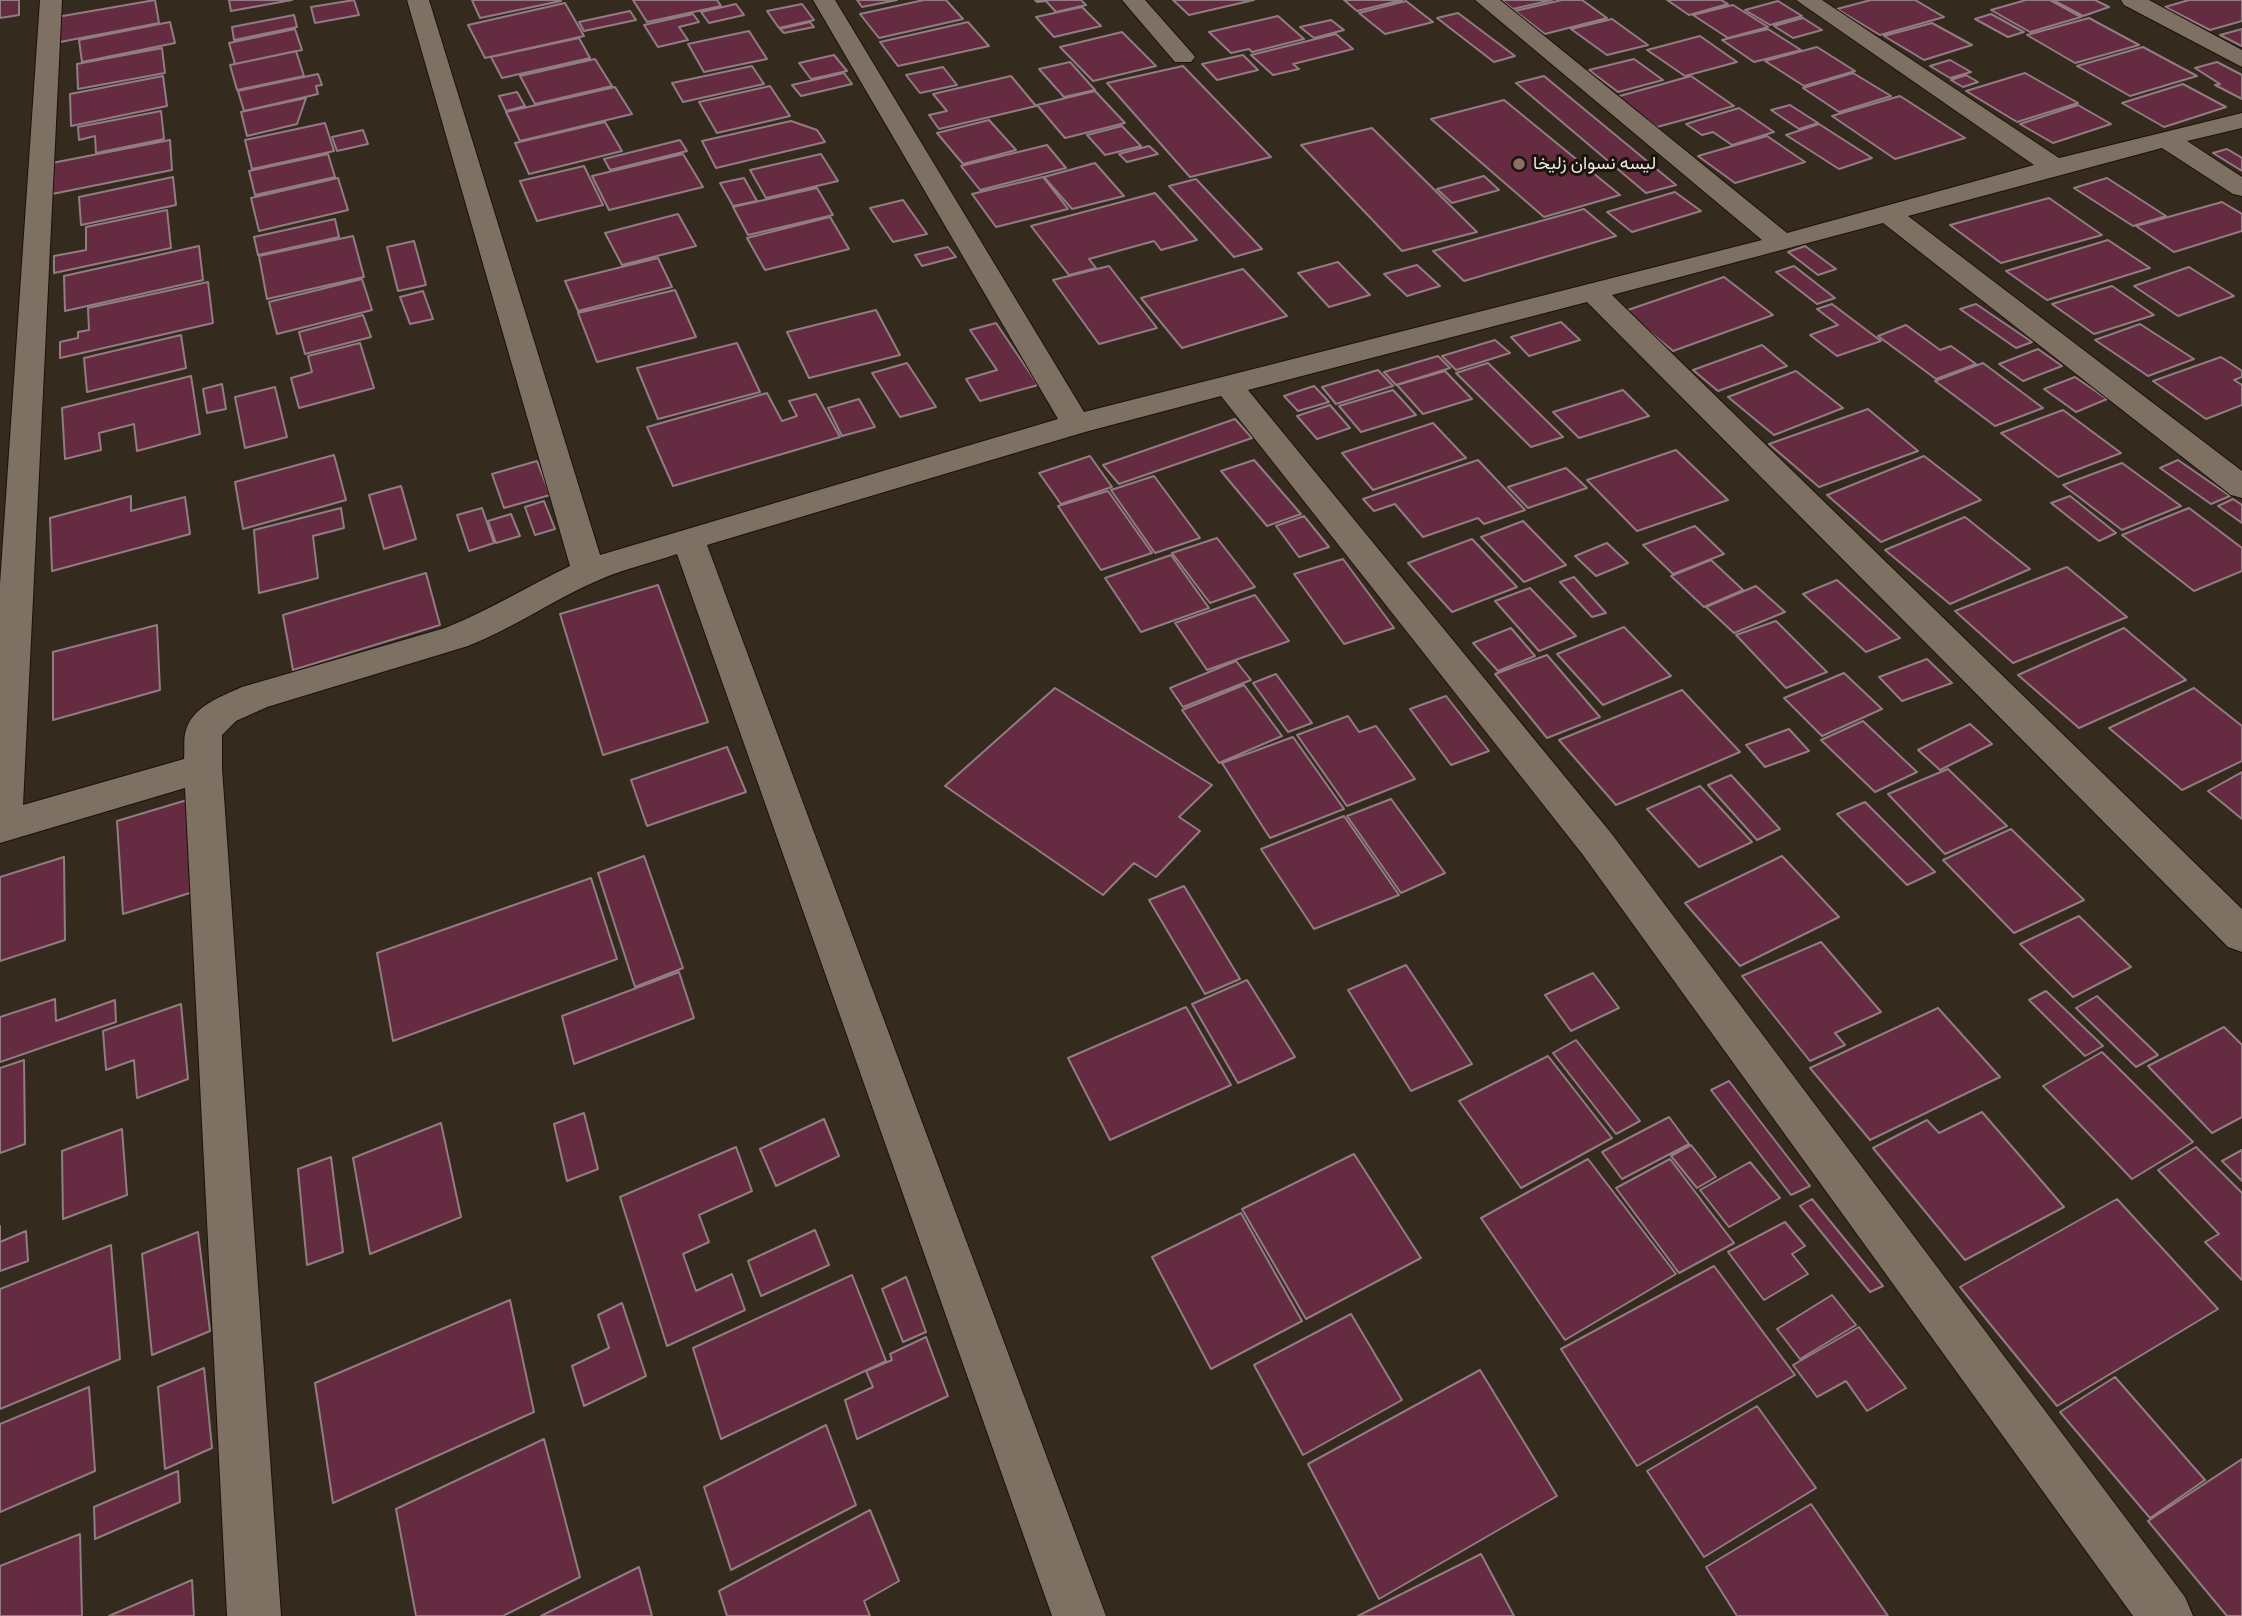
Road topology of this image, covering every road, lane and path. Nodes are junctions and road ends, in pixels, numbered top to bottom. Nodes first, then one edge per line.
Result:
1 (51, 0) edge
2 (418, 0) edge
3 (824, 0) edge
4 (1133, 0) edge
5 (1486, 0) edge
6 (1807, 0) edge
7 (2132, 0) edge
8 (1183, 57) dead end
9 (2242, 60) edge
10 (2242, 120) edge
11 (2167, 140) junction
12 (2055, 167) junction
13 (2242, 188) edge
14 (1887, 213) junction
15 (1782, 243) junction
16 (1593, 292) junction
17 (1227, 384) junction
18 (1076, 424) junction
19 (2242, 487) edge
20 (688, 539) junction
21 (589, 571) junction
22 (203, 768) junction
23 (1, 827) edge
24 (2242, 935) edge
25 (254, 1616) edge
26 (1079, 1616) edge
27 (2166, 1616) edge

1 - 23 street
2 - 21 street
3 - 18 street
4 - 8 street
5 - 15 street
6 - 12 street
7 - 9 street
10 - 11 street
11 - 12 street
11 - 13 street
12 - 14 street
14 - 15 street
14 - 19 street
15 - 16 street
16 - 17 street
16 - 24 street
17 - 18 street
17 - 27 street
18 - 20 street
20 - 21 street
20 - 26 street
21 - 22 street
22 - 23 street
22 - 25 street

